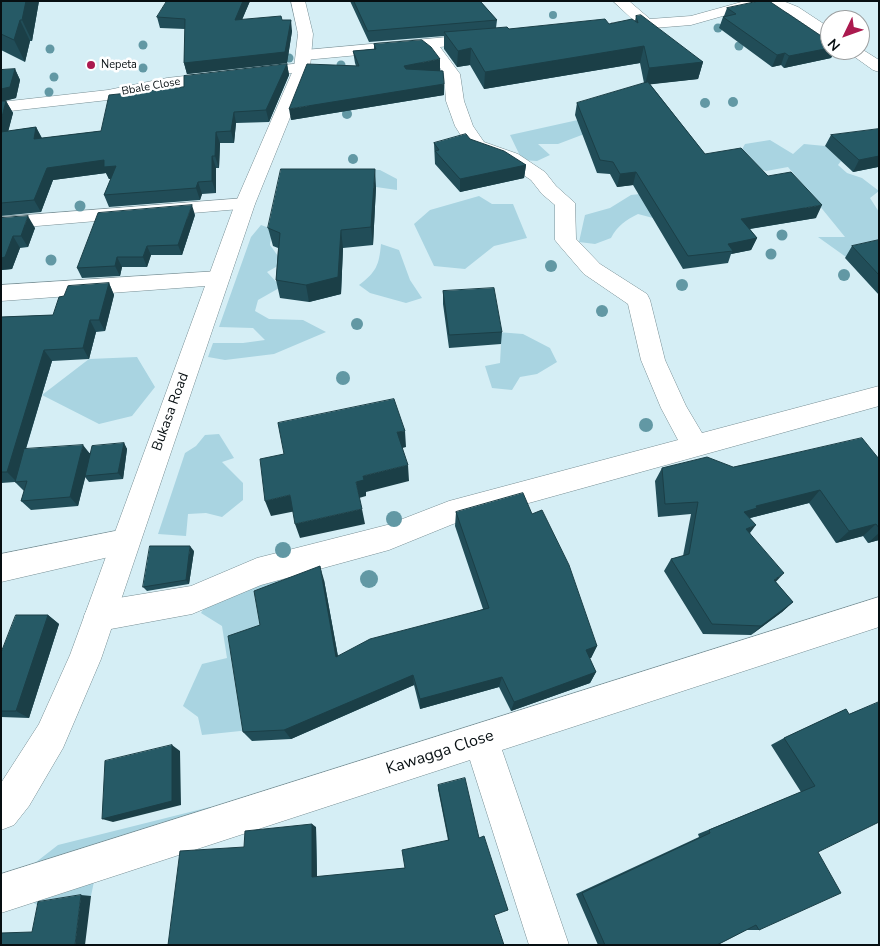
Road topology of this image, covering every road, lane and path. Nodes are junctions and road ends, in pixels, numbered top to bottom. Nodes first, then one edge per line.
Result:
1 (298, 1) edge
2 (620, 1) edge
3 (647, 24) junction
4 (599, 28) edge
5 (820, 28) edge
6 (493, 38) edge
7 (426, 44) junction
8 (303, 61) junction
9 (1, 107) edge
10 (244, 204) junction
11 (1, 223) edge
12 (219, 278) junction
13 (1, 294) edge
14 (879, 396) edge
15 (695, 446) junction
16 (125, 542) junction
17 (1, 568) edge
18 (879, 612) edge
19 (100, 616) junction
20 (481, 740) junction
21 (1, 812) edge
22 (1, 894) edge
23 (548, 945) edge

1 - 8 street, Bukasa Road
2 - 3 street
3 - 4 street
3 - 5 street
6 - 7 street, Bbale Close
7 - 8 street, Bbale Close
7 - 15 street
8 - 9 street, Bbale Close
8 - 10 street, Bukasa Road
10 - 11 street
10 - 12 street, Bukasa Road
12 - 13 street
12 - 16 street, Bukasa Road
14 - 15 street
15 - 19 street
16 - 17 street
16 - 19 street, Bukasa Road
18 - 20 street, Kawagga Close
19 - 21 street, Bukasa Road
20 - 22 street, Kawagga Close
20 - 23 street

